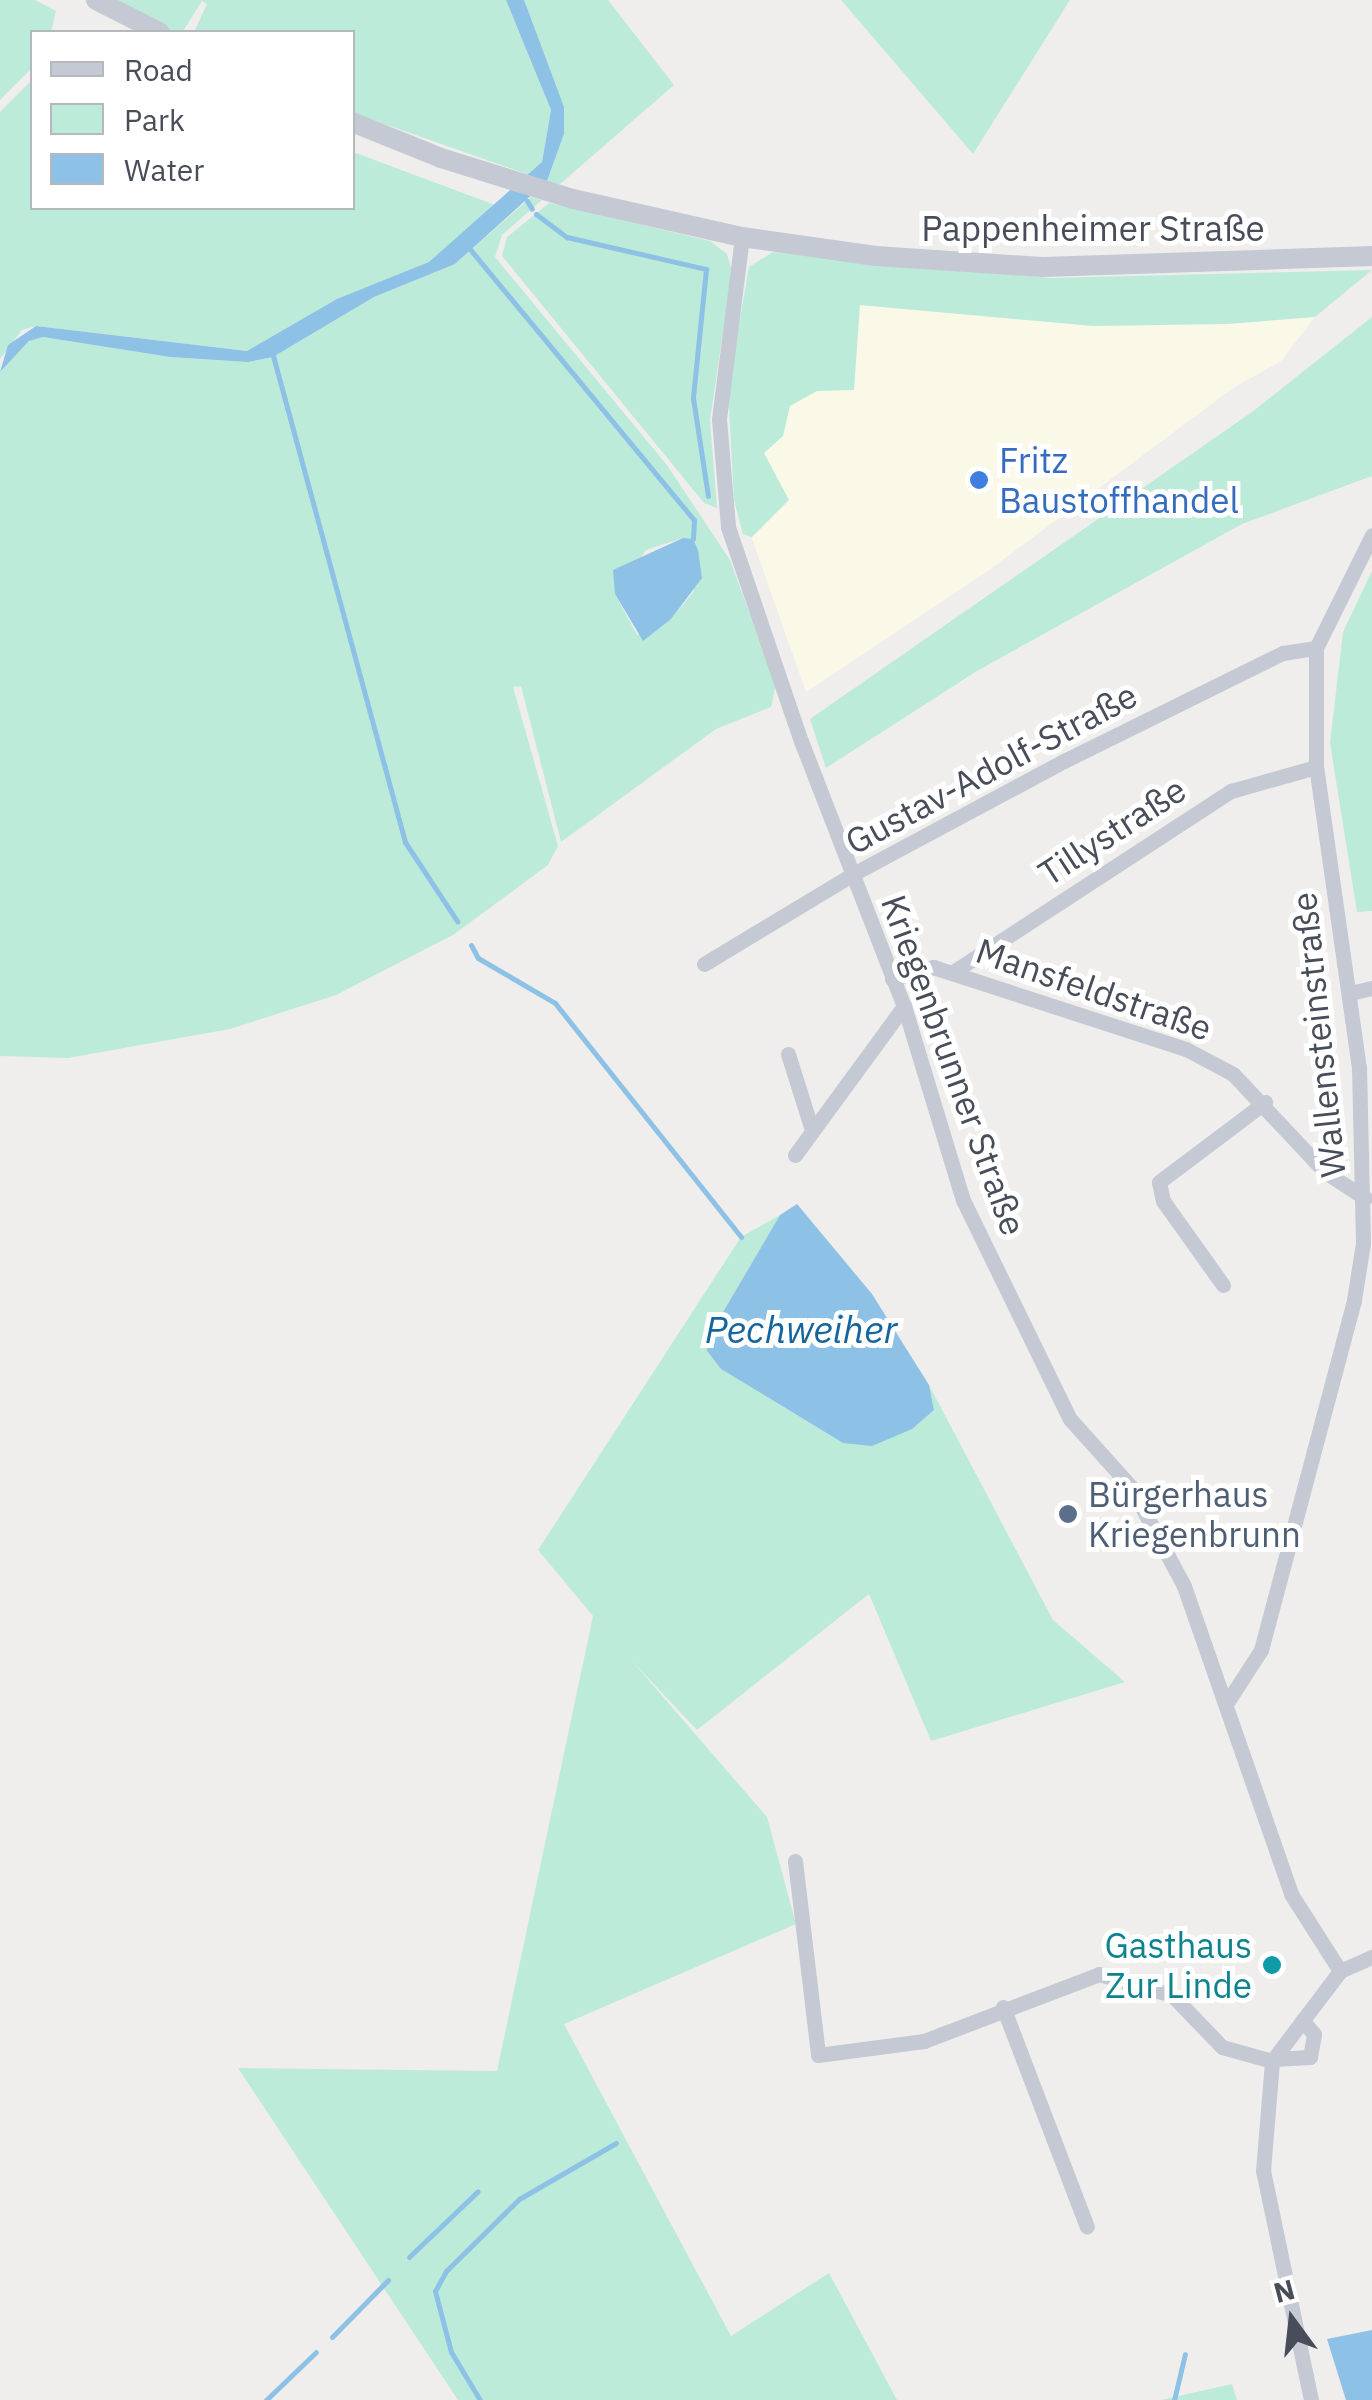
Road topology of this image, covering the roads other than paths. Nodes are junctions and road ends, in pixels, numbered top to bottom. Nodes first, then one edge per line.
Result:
1 (96, 0) edge
2 (155, 30) edge
3 (355, 123) edge
4 (742, 237) junction
5 (1372, 256) edge
6 (1372, 535) edge
7 (1316, 648) junction
8 (1316, 768) junction
9 (853, 874) junction
10 (704, 964) dead end
11 (954, 972) junction
12 (892, 979) junction
13 (1372, 988) edge
14 (1350, 992) junction
15 (904, 1006) junction
16 (788, 1054) dead end
17 (1265, 1102) junction
18 (811, 1127) junction
19 (795, 1154) dead end
20 (1365, 1198) junction
21 (1223, 1285) dead end
22 (1228, 1701) junction
23 (795, 1861) dead end
24 (1372, 1957) edge
25 (1340, 1972) junction
26 (1003, 2007) junction
27 (1302, 2020) junction
28 (1272, 2060) junction
29 (1087, 2227) dead end
30 (1310, 2400) edge

1 - 2 street
3 - 4 street, Pappenheimer Straße
4 - 5 street, Pappenheimer Straße
4 - 9 street, Kriegenbrunner Straße
6 - 7 street, Wallensteinstraße
7 - 8 street, Wallensteinstraße
7 - 9 street, Gustav-Adolf-Straße
8 - 11 street, Tillystraße
8 - 14 street, Wallensteinstraße
9 - 10 street, Gustav-Adolf-Straße
9 - 12 street, Kriegenbrunner Straße
11 - 12 street, Mansfeldstraße
11 - 17 street, Mansfeldstraße
12 - 15 street, Kriegenbrunner Straße
13 - 14 street
14 - 20 street, Wallensteinstraße
15 - 18 street
15 - 22 street, Kriegenbrunner Straße
16 - 18 street
17 - 20 street, Mansfeldstraße
17 - 21 street
18 - 19 street
20 - 22 street, Wallensteinstraße
22 - 25 street, Kriegenbrunner Straße
23 - 26 street
24 - 25 street
25 - 27 street
26 - 28 street
26 - 29 street
27 - 28 street
27 - 28 street
28 - 30 street

